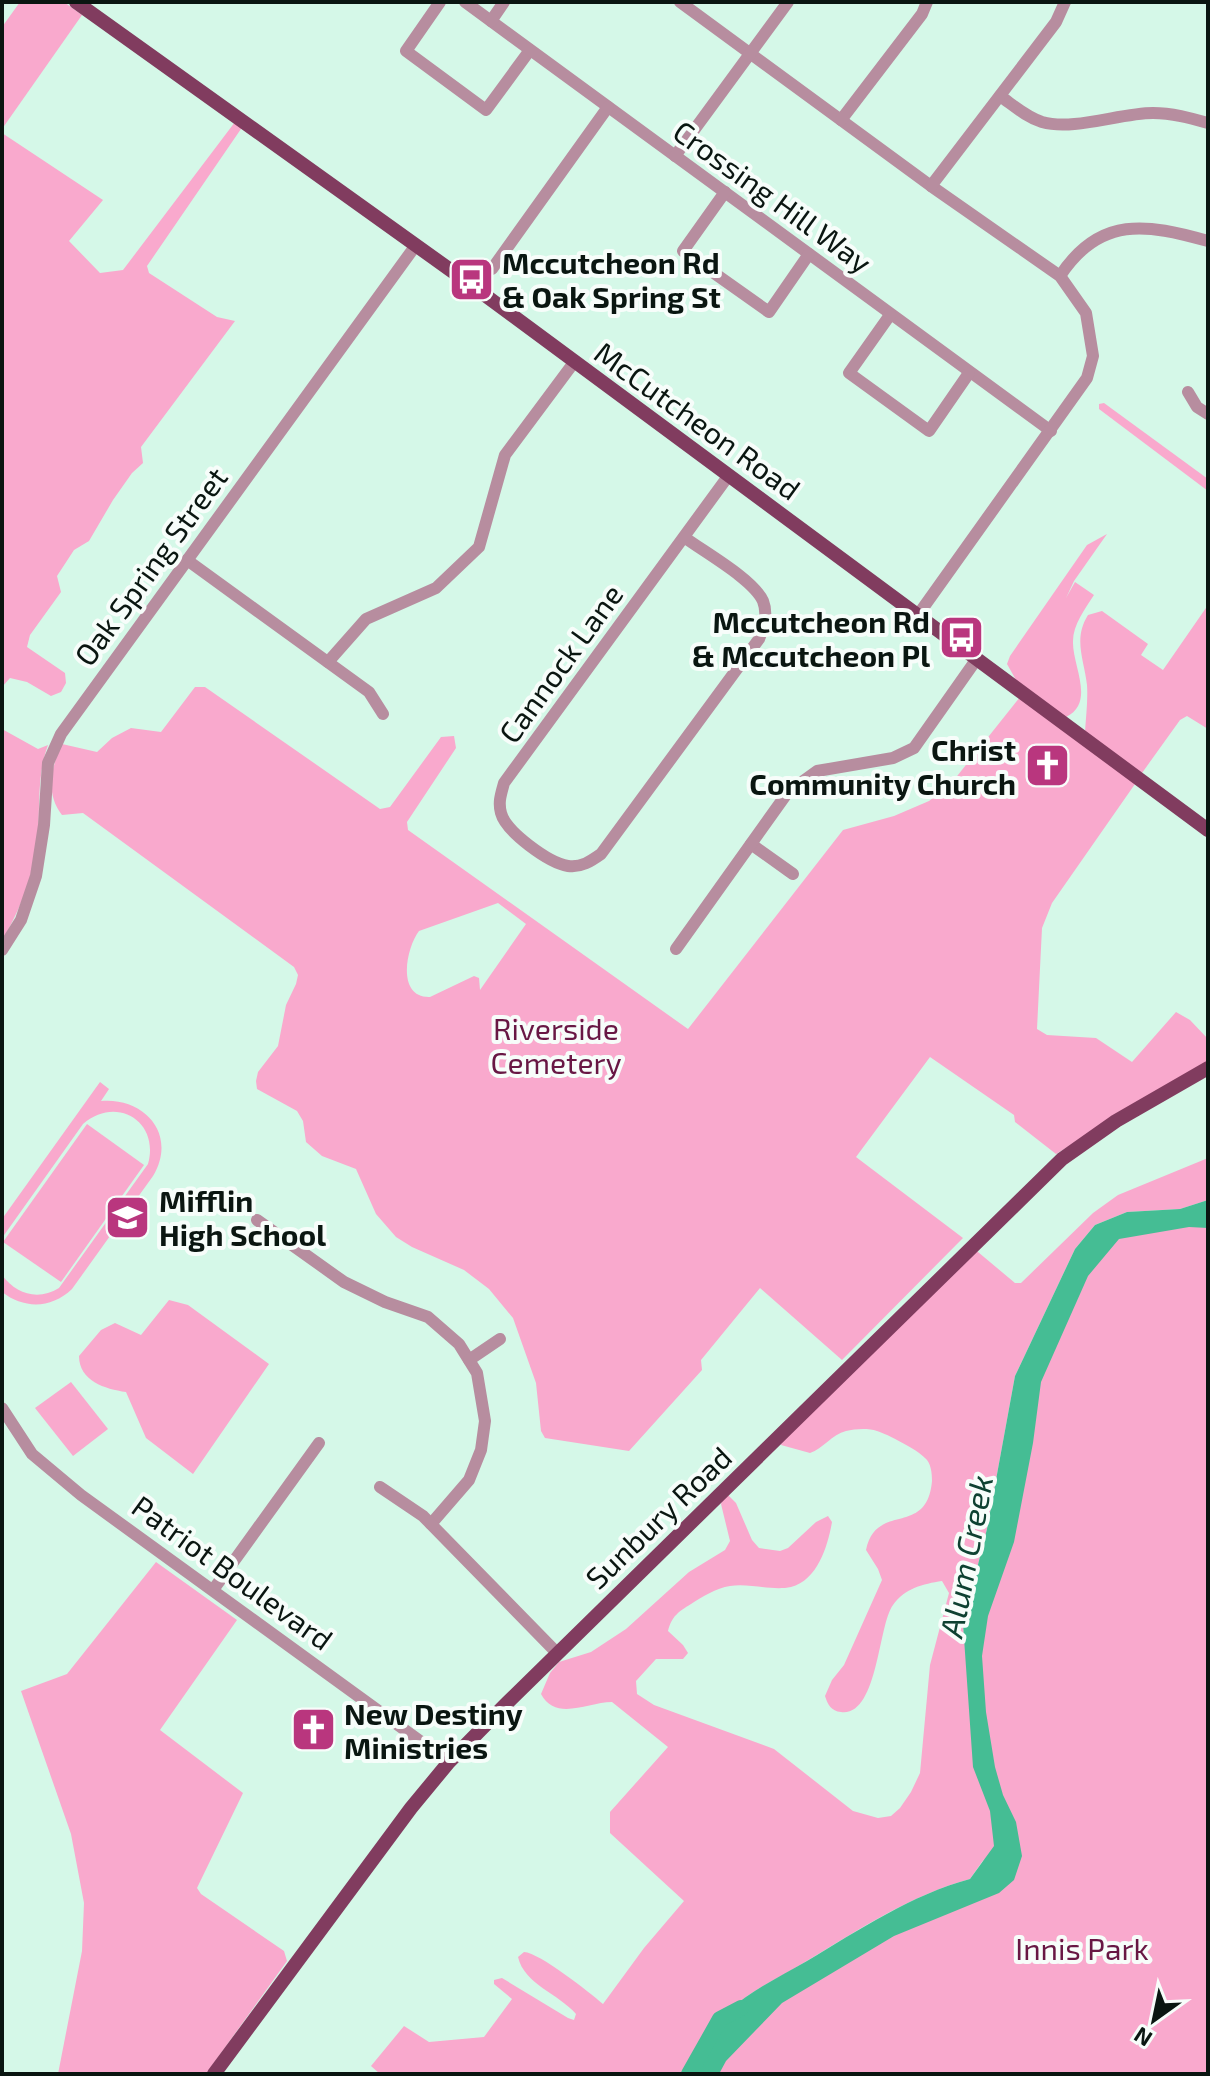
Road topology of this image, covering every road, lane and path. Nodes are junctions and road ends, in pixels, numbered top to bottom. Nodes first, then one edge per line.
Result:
1 (76, 2) edge
2 (440, 2) edge
3 (465, 2) edge
4 (504, 2) edge
5 (680, 2) edge
6 (788, 2) edge
7 (927, 2) edge
8 (1065, 2) edge
9 (491, 21) junction
10 (530, 50) junction
11 (750, 53) junction
12 (1000, 96) junction
13 (608, 107) junction
14 (841, 120) junction
15 (1208, 123) edge
16 (675, 156) junction
17 (931, 186) junction
18 (725, 192) junction
19 (1208, 241) edge
20 (416, 245) junction
21 (809, 254) junction
22 (492, 269) dead end
23 (1060, 276) junction
24 (890, 315) junction
25 (575, 361) junction
26 (969, 373) junction
27 (1188, 392) dead end
28 (1208, 414) edge
29 (1051, 431) junction
30 (729, 475) junction
31 (684, 537) junction
32 (187, 560) junction
33 (918, 615) junction
34 (976, 660) junction
35 (328, 662) junction
36 (383, 714) dead end
37 (1208, 830) edge
38 (751, 844) junction
39 (793, 874) dead end
40 (676, 949) dead end
41 (2, 950) edge
42 (1208, 1068) edge
43 (257, 1220) dead end
44 (500, 1339) dead end
45 (469, 1360) junction
46 (2, 1408) edge
47 (319, 1443) dead end
48 (380, 1487) dead end
49 (431, 1524) junction
50 (213, 1590) junction
51 (557, 1653) junction
52 (449, 1762) junction
53 (214, 2074) edge

1 - 20 main road, McCutcheon Road
2 - 10 street
3 - 9 street, Crossing Hill Way
4 - 9 street
5 - 11 street
6 - 11 street
7 - 14 street
8 - 12 street
9 - 10 street, Crossing Hill Way
10 - 13 street, Crossing Hill Way
11 - 14 street
11 - 16 street
12 - 15 street
12 - 17 street
13 - 16 street, Crossing Hill Way
13 - 22 street
14 - 17 street
16 - 18 street, Crossing Hill Way
17 - 23 street
18 - 21 street, Crossing Hill Way
18 - 21 street
19 - 23 street
20 - 25 main road, McCutcheon Road
20 - 32 street, Oak Spring Street
21 - 24 street, Crossing Hill Way
23 - 29 street
24 - 26 street, Crossing Hill Way
24 - 26 street
25 - 30 main road, McCutcheon Road
25 - 35 street
26 - 29 street, Crossing Hill Way
27 - 28 street
29 - 33 street
30 - 31 street, Cannock Lane
30 - 33 main road, McCutcheon Road
31 - 31 street, Cannock Lane
32 - 35 street
32 - 41 street, Oak Spring Street
33 - 34 main road, McCutcheon Road
34 - 37 main road, McCutcheon Road
34 - 38 street
35 - 36 street
38 - 39 street
38 - 40 street
42 - 51 main road, Sunbury Road
43 - 45 street
44 - 45 street
45 - 49 street
46 - 50 street, Patriot Boulevard
47 - 50 street
48 - 49 street
49 - 51 street
50 - 52 street, Patriot Boulevard
51 - 52 main road, Sunbury Road
52 - 53 main road, Sunbury Road

